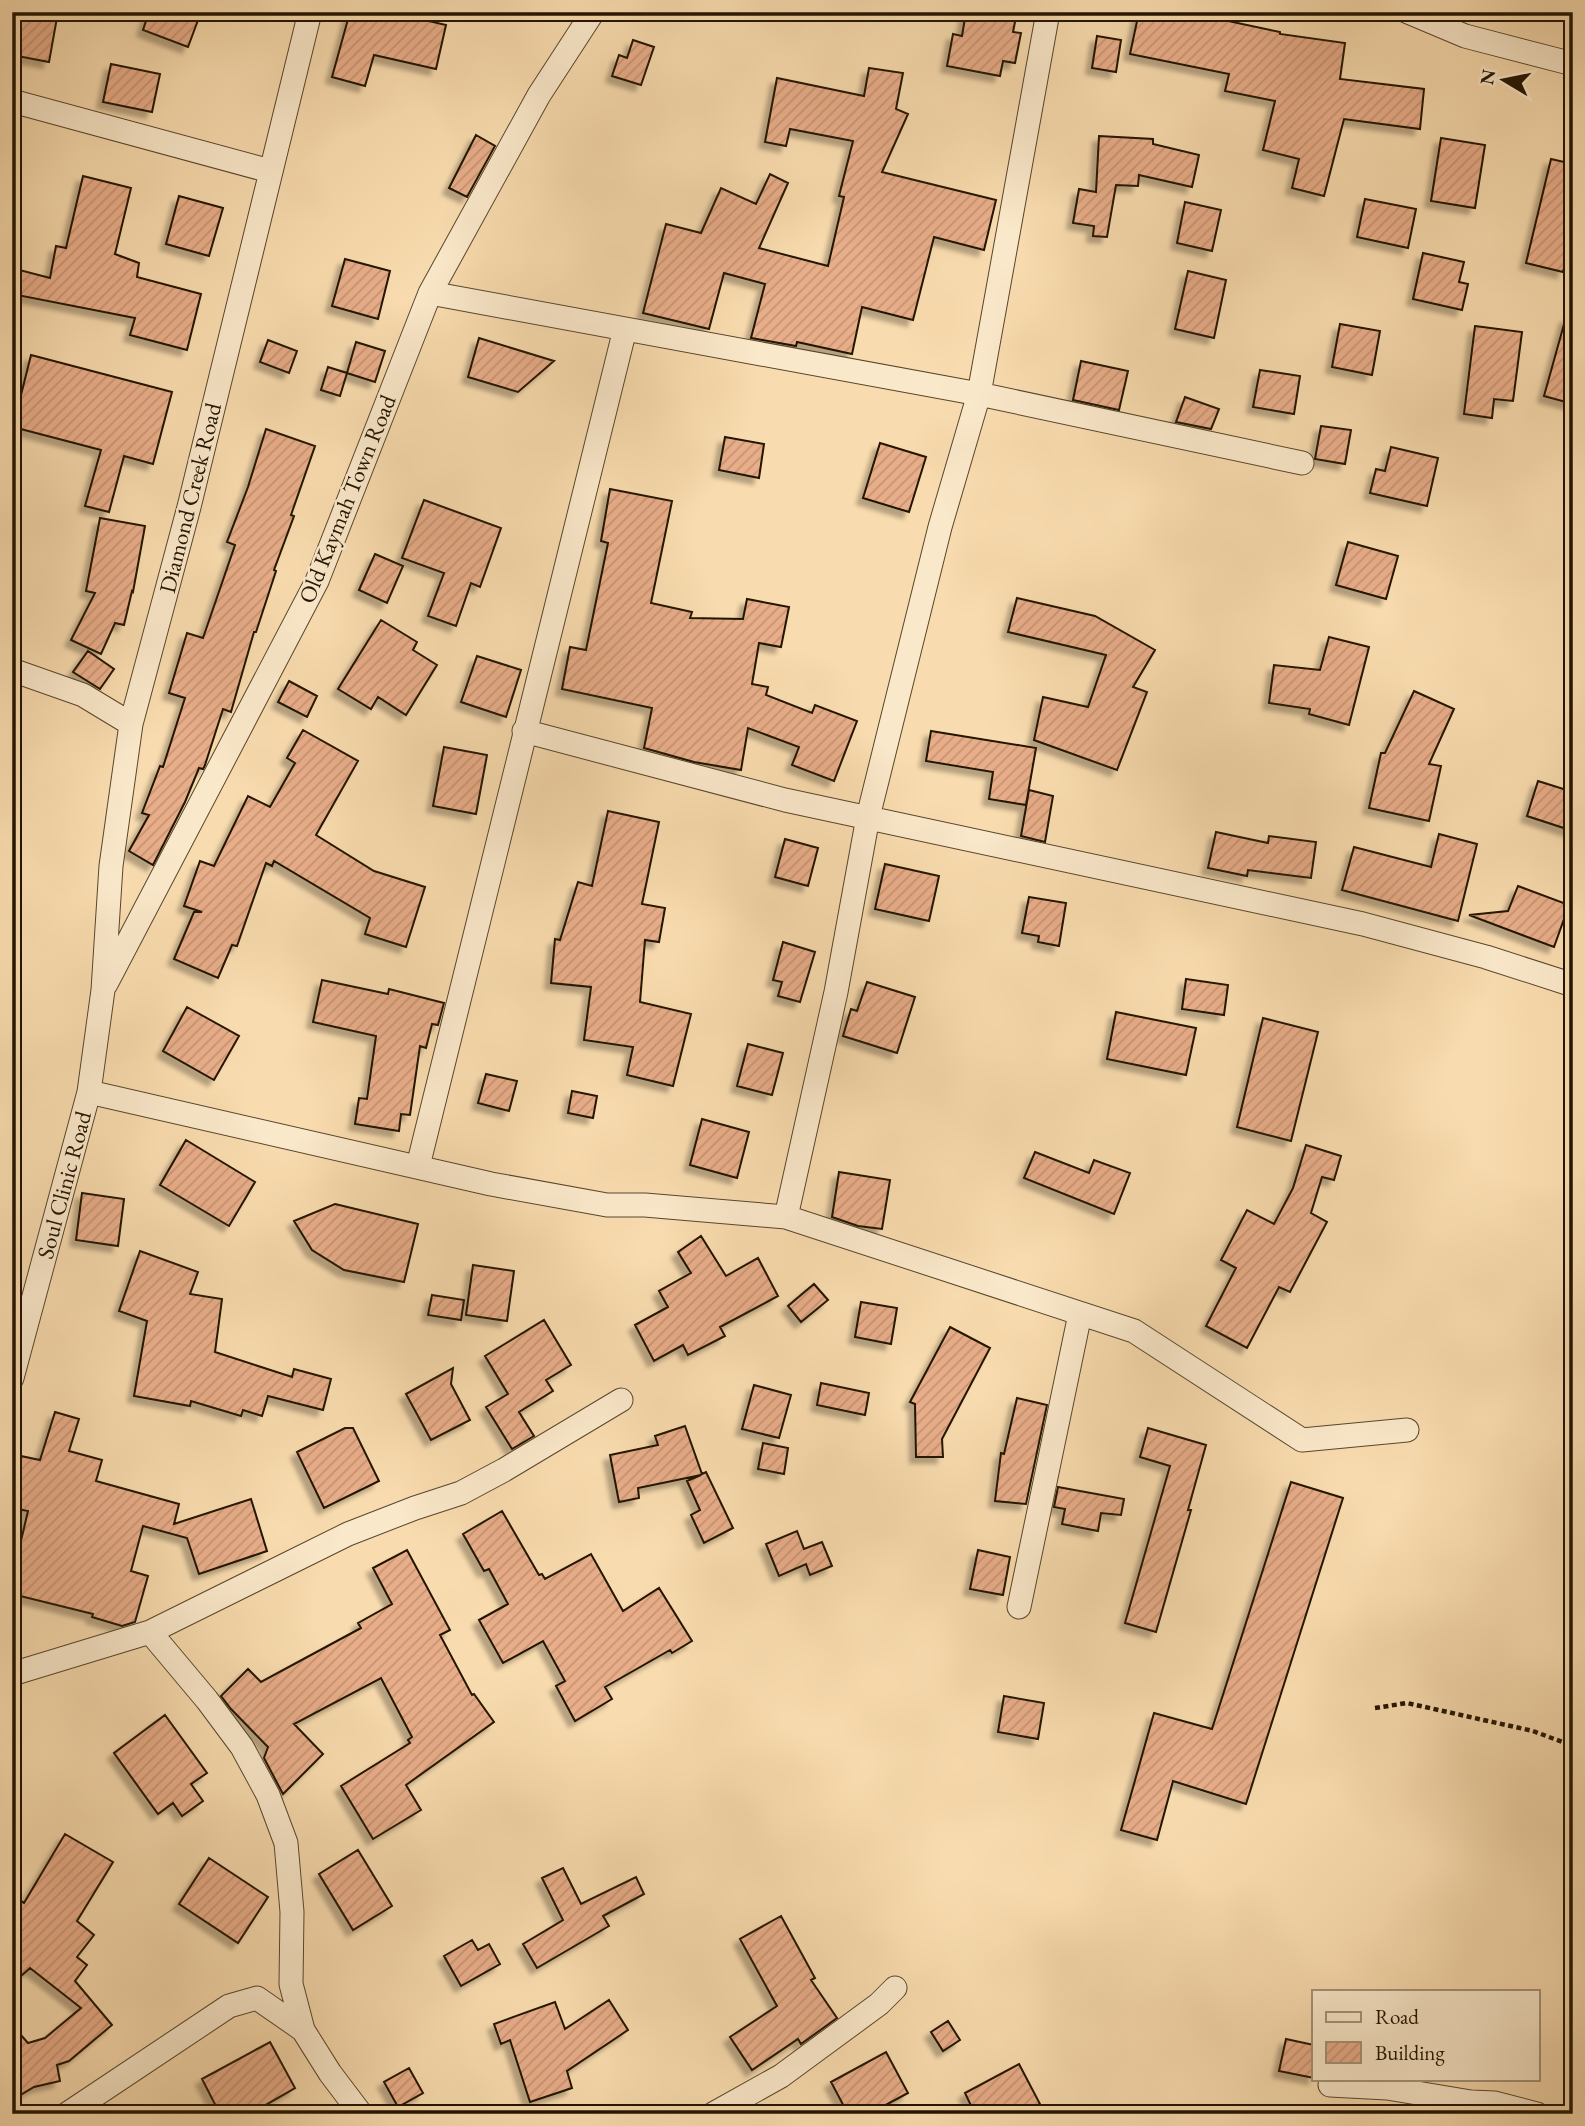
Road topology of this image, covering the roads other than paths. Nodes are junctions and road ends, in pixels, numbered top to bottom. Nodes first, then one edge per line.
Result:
1 (310, 12) edge
2 (593, 12) edge
3 (1048, 12) edge
4 (1408, 12) edge
5 (1573, 64) edge
6 (12, 102) edge
7 (270, 171) junction
8 (430, 293) junction
9 (625, 329) junction
10 (979, 394) junction
11 (1302, 463) dead end
12 (12, 670) edge
13 (131, 723) junction
14 (524, 731) junction
15 (868, 817) junction
16 (1573, 985) edge
17 (103, 990) junction
18 (89, 1092) junction
19 (418, 1166) junction
20 (786, 1217) junction
21 (1080, 1314) junction
22 (12, 1378) edge
23 (621, 1400) dead end
24 (1407, 1430) dead end
25 (1019, 1607) dead end
26 (150, 1632) junction
27 (12, 1674) edge
28 (895, 1988) dead end
29 (303, 2030) junction
30 (1330, 2085) dead end
31 (67, 2114) edge
32 (361, 2114) edge
33 (713, 2114) edge
34 (1536, 2114) edge

1 - 7 street, Diamond Creek Road
2 - 8 street, Old Kaymah Town Road
3 - 10 street
4 - 5 street
6 - 7 street
7 - 13 street, Diamond Creek Road
8 - 9 street
8 - 17 street, Old Kaymah Town Road
9 - 10 street
9 - 14 street
10 - 11 street
10 - 15 street
12 - 13 street
13 - 17 street, Diamond Creek Road
14 - 15 street
14 - 19 street
15 - 16 street
15 - 20 street
17 - 18 street, Soul Clinic Road
18 - 19 street
18 - 22 street, Soul Clinic Road
19 - 20 street
20 - 21 street
21 - 24 street
21 - 25 street
23 - 26 street
26 - 27 street
26 - 29 street
28 - 33 street
29 - 31 street
29 - 32 street
30 - 34 street

